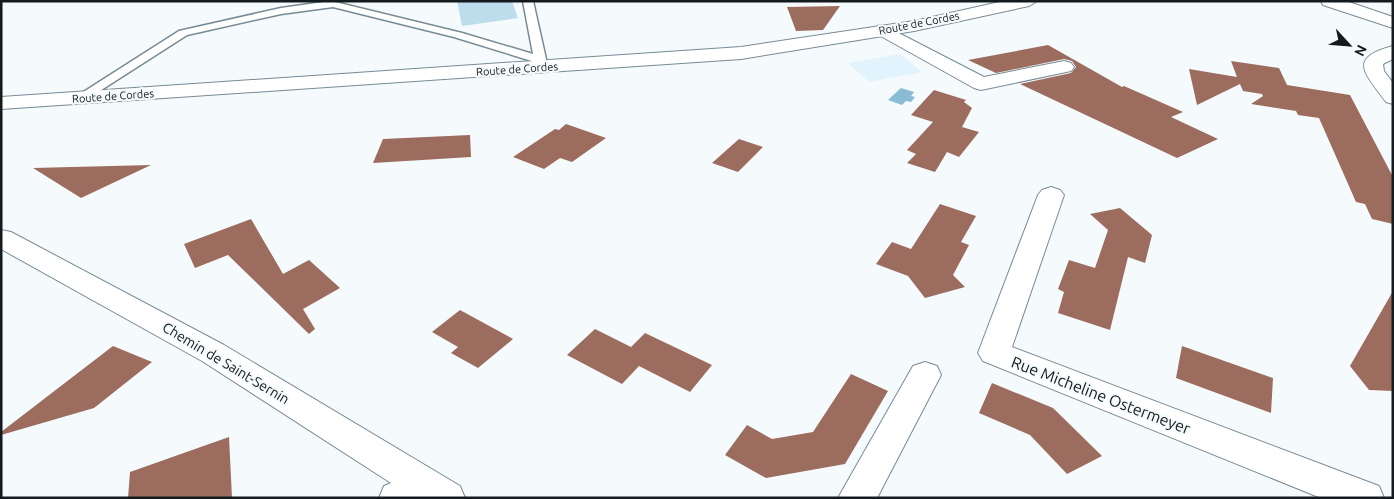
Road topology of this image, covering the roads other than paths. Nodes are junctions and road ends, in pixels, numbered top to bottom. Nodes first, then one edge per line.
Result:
1 (528, 1) edge
2 (1029, 1) edge
3 (1328, 1) edge
4 (338, 2) edge
5 (1393, 23) edge
6 (883, 30) junction
7 (1393, 52) edge
8 (541, 64) junction
9 (1064, 67) dead end
10 (80, 98) junction
11 (1393, 98) edge
12 (1, 103) edge
13 (1051, 194) dead end
14 (1, 238) edge
15 (925, 375) dead end
16 (423, 494) edge
17 (857, 498) edge
18 (1365, 498) edge

1 - 8 lane
2 - 6 street, Route de Cordes
3 - 5 street
4 - 8 lane
4 - 10 lane
6 - 8 street, Route de Cordes
6 - 9 street
7 - 11 street
8 - 10 street, Route de Cordes
10 - 12 street, Route de Cordes
13 - 18 street, Rue Micheline Ostermeyer
14 - 16 street, Chemin de Saint-Sernin
15 - 17 street

